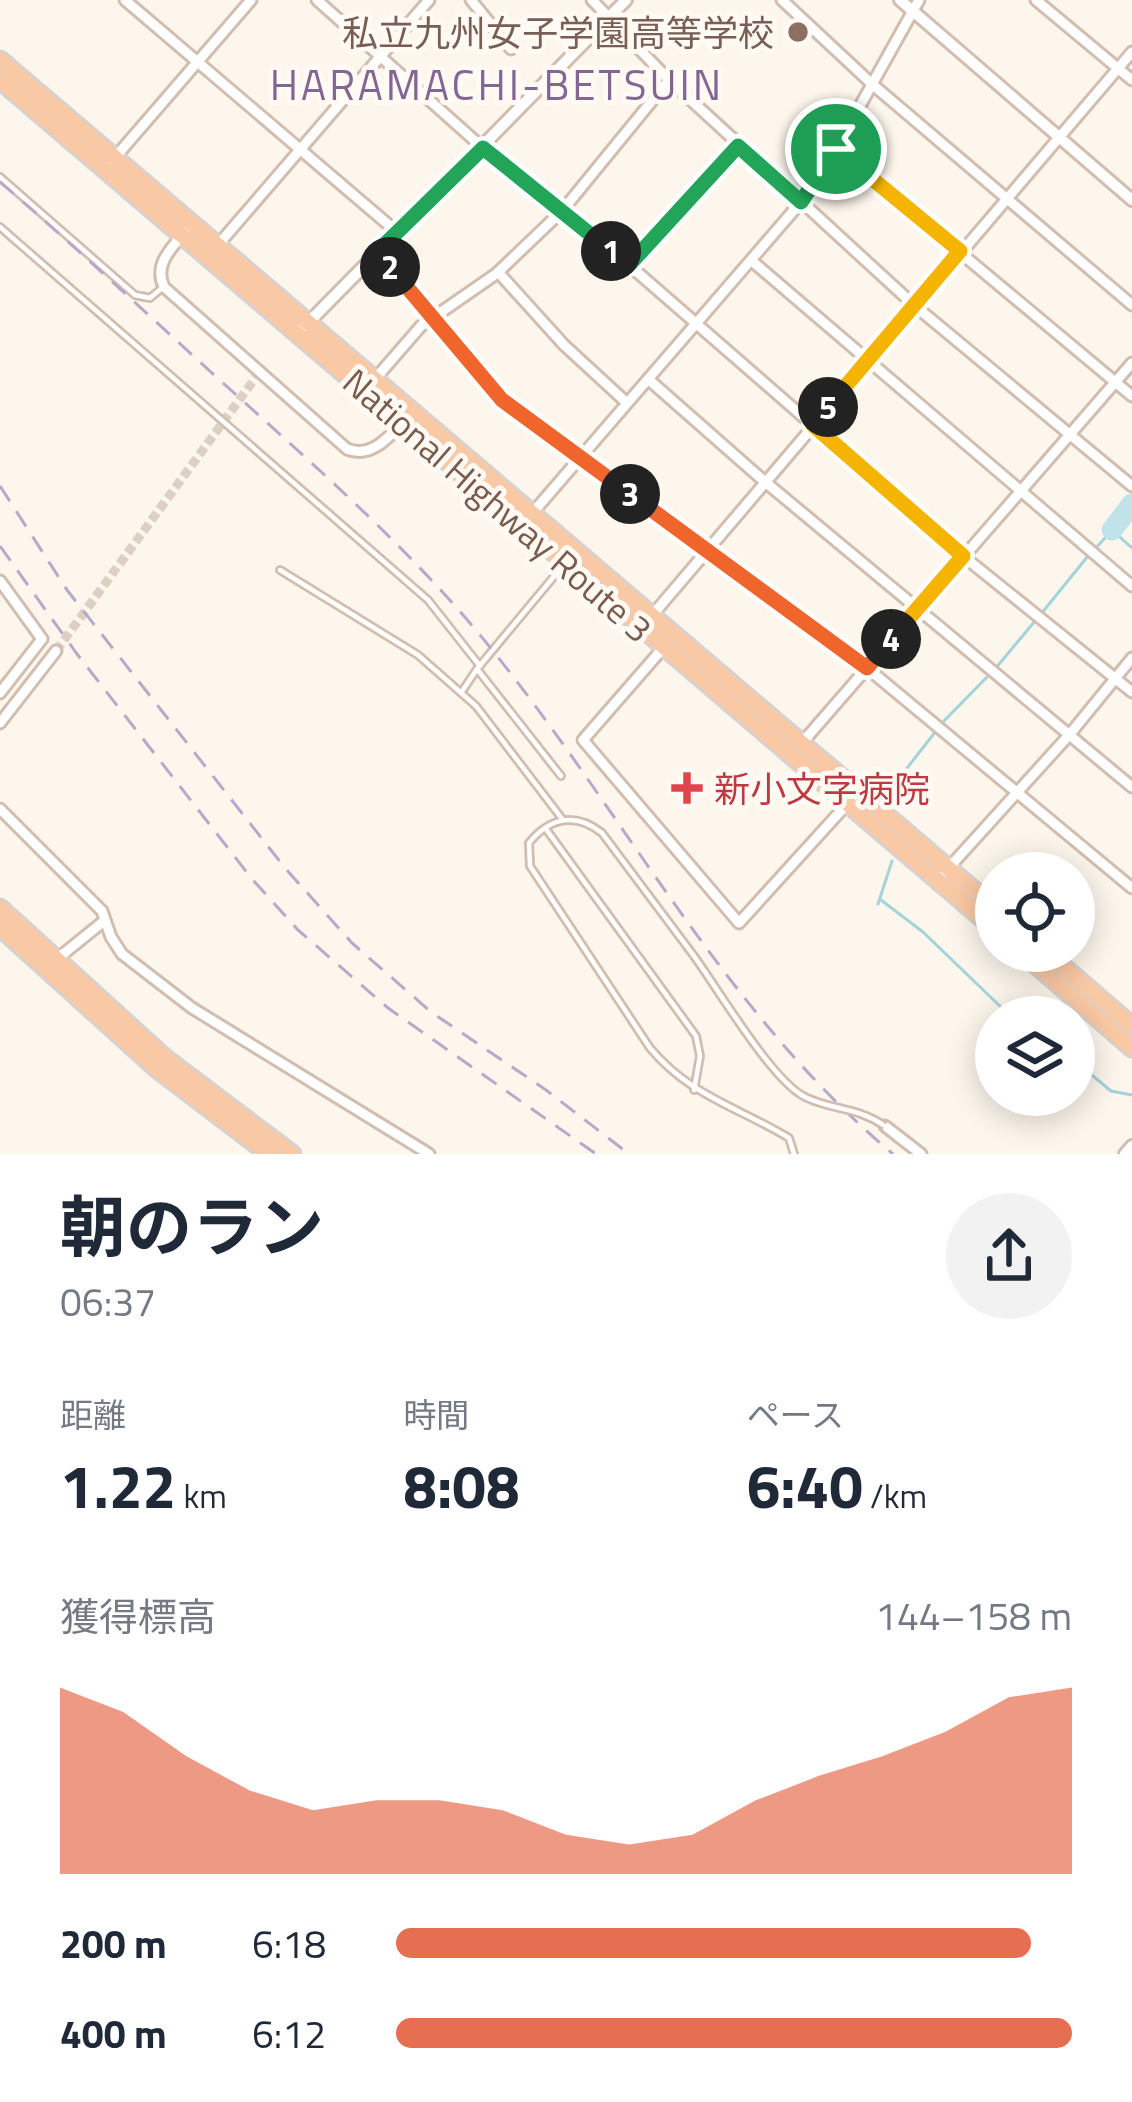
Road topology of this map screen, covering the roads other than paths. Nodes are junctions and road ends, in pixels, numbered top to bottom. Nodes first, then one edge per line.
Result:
1 (126, 0) edge
2 (251, 0) edge
3 (317, 0) edge
4 (428, 0) edge
5 (471, 0) edge
6 (592, 0) edge
7 (626, 0) edge
8 (782, 0) edge
9 (900, 0) edge
10 (1036, 0) edge
11 (916, 6) edge
12 (608, 19) junction
13 (511, 49) dead end
14 (1132, 52) edge
15 (380, 56) junction
16 (0, 61) edge
17 (197, 61) junction
18 (1119, 68) junction
19 (0, 80) edge
20 (669, 80) junction
21 (1132, 80) edge
22 (872, 84) junction
23 (1060, 140) junction
24 (738, 146) junction
25 (483, 148) junction
26 (836, 149) junction
27 (299, 150) junction
28 (109, 164) junction
29 (0, 177) edge
30 (1008, 200) junction
31 (1132, 200) edge
32 (801, 202) junction
33 (562, 211) junction
34 (0, 226) edge
35 (187, 231) junction
36 (397, 232) junction
37 (218, 245) junction
38 (960, 251) junction
39 (377, 252) junction
40 (752, 261) junction
41 (629, 265) junction
42 (498, 272) junction
43 (164, 287) junction
44 (1132, 305) edge
45 (915, 306) junction
46 (432, 316) junction
47 (695, 324) junction
48 (302, 329) junction
49 (869, 360) junction
50 (1132, 364) edge
51 (374, 379) junction
52 (648, 379) junction
53 (1116, 382) junction
54 (1132, 396) edge
55 (627, 403) junction
56 (407, 417) junction
57 (813, 425) junction
58 (1072, 433) junction
59 (580, 455) junction
60 (764, 481) junction
61 (1132, 487) edge
62 (1022, 490) junction
63 (527, 520) junction
64 (706, 550) junction
65 (963, 556) junction
66 (565, 563) junction
67 (280, 569) dead end
68 (1132, 586) edge
69 (2, 587) edge
70 (917, 608) junction
71 (647, 622) junction
72 (664, 647) junction
73 (56, 651) tunnel mouth
74 (1132, 658) edge
75 (479, 667) junction
76 (867, 668) junction
77 (1115, 677) junction
78 (1132, 692) edge
79 (0, 693) edge
80 (461, 693) junction
81 (0, 723) edge
82 (1070, 734) junction
83 (796, 750) junction
84 (561, 776) dead end
85 (1132, 787) edge
86 (1016, 793) junction
87 (853, 798) junction
88 (0, 809) edge
89 (563, 820) junction
90 (546, 829) junction
91 (943, 874) junction
92 (1132, 888) edge
93 (975, 895) edge
94 (0, 908) edge
95 (975, 908) edge
96 (104, 921) junction
97 (0, 927) edge
98 (51, 964) junction
99 (1044, 972) edge
100 (1069, 972) edge
101 (1132, 1026) edge
102 (1132, 1048) edge
103 (694, 1090) junction
104 (885, 1126) joint
105 (1132, 1146) edge
106 (269, 1154) edge
107 (292, 1154) edge
108 (430, 1154) edge
109 (794, 1154) edge
110 (921, 1154) edge
111 (1126, 1154) edge

1 - 17 street
2 - 17 street
3 - 15 street
4 - 15 street
5 - 13 street
6 - 12 street
7 - 12 street
8 - 22 street
9 - 11 street
10 - 18 street
11 - 22 street
11 - 23 street
12 - 20 street
12 - 25 street
14 - 18 street
15 - 25 street
15 - 27 street
16 - 28 highway, National Highway Route 3
17 - 27 street
17 - 28 street
18 - 21 street
18 - 23 street
19 - 28 highway, National Highway Route 3
20 - 24 street
20 - 33 street
22 - 26 street
22 - 30 street
23 - 30 street
23 - 31 street
24 - 32 street
24 - 41 street
25 - 33 street
25 - 36 street
26 - 32 street
26 - 38 street
27 - 36 street
27 - 37 street
28 - 35 highway, National Highway Route 3
29 - 43 lane
30 - 38 street
30 - 44 street
32 - 40 street
32 - 45 street
33 - 41 street
33 - 42 street
34 - 75 lane
35 - 37 highway, National Highway Route 3
35 - 43 street
35 - 48 highway, National Highway Route 3
36 - 39 street
37 - 48 highway, National Highway Route 3
38 - 45 street
38 - 53 street
39 - 46 street
39 - 48 street
40 - 47 street
40 - 49 street
41 - 47 street
42 - 46 street
42 - 55 street
43 - 56 street
45 - 49 street
45 - 58 street
46 - 51 street
46 - 59 street
47 - 52 street
47 - 57 street
48 - 51 highway, National Highway Route 3
48 - 56 highway, National Highway Route 3
49 - 57 street
49 - 62 street
50 - 53 street
51 - 56 highway, National Highway Route 3
52 - 55 street
52 - 60 street
53 - 54 street
53 - 58 street
55 - 59 street
56 - 63 highway, National Highway Route 3
57 - 60 street
57 - 65 street
58 - 61 street
58 - 62 street
59 - 63 street
59 - 64 street
60 - 64 street
60 - 70 street
62 - 65 street
62 - 68 street
63 - 66 highway, National Highway Route 3
63 - 71 highway, National Highway Route 3
64 - 71 street
64 - 76 street
65 - 70 street
65 - 77 street
66 - 71 highway, National Highway Route 3
66 - 75 lane
67 - 80 lane
69 - 79 street
70 - 76 street
70 - 82 street
71 - 72 highway, National Highway Route 3
71 - 83 highway, National Highway Route 3
72 - 83 highway, National Highway Route 3
72 - 87 street
73 - 81 street
74 - 77 street
75 - 80 lane
75 - 84 lane
76 - 83 street
76 - 86 street
77 - 78 street
77 - 82 street
80 - 89 lane
82 - 85 street
82 - 86 street
83 - 87 highway, National Highway Route 3
86 - 91 street
86 - 92 street
87 - 91 highway, National Highway Route 3
88 - 96 street
89 - 90 lane
89 - 104 lane, bridge
90 - 103 lane
90 - 103 lane
91 - 93 highway, National Highway Route 3
91 - 95 highway, National Highway Route 3
94 - 98 highway
96 - 98 street
96 - 108 street
97 - 98 highway
98 - 106 highway
98 - 107 highway
99 - 102 highway
100 - 101 highway
103 - 109 lane
104 - 110 street
105 - 111 street

